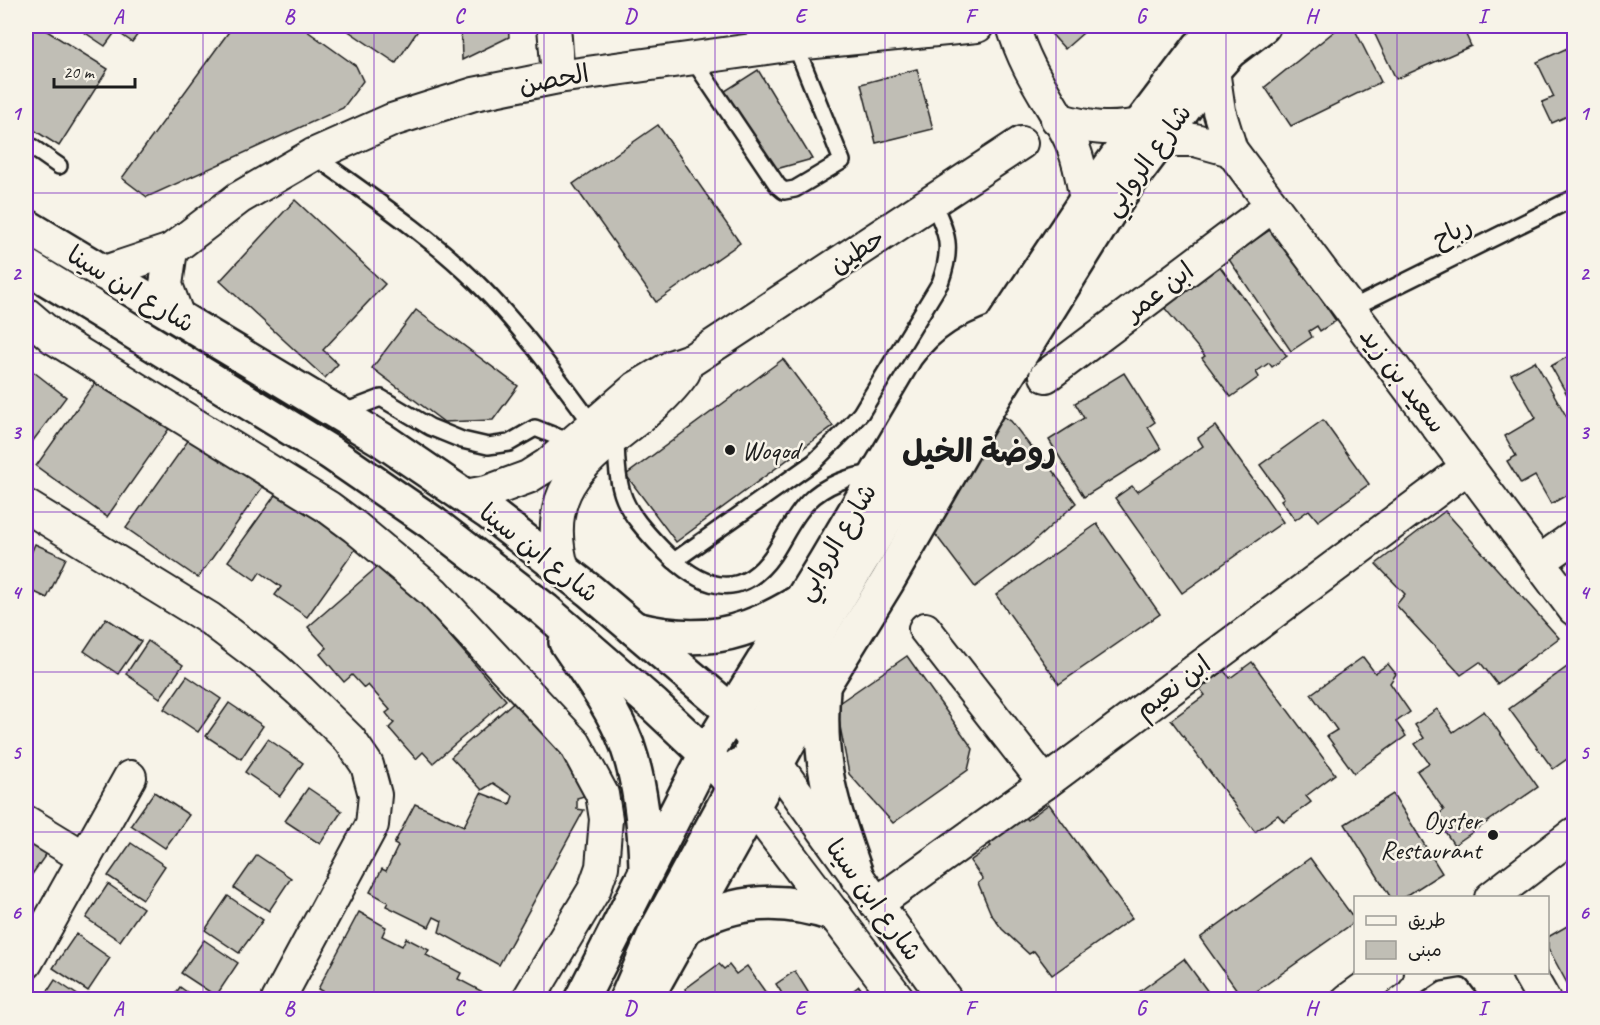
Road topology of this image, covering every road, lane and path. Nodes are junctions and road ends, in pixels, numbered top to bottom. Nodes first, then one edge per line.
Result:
1 (554, 26) edge
2 (977, 26) edge
3 (1013, 26) edge
4 (1223, 26) edge
5 (1263, 26) edge
6 (794, 35) edge
7 (692, 58) junction
8 (1213, 70) junction
9 (558, 77) junction
10 (1057, 119) junction
11 (1149, 132) junction
12 (26, 143) edge
13 (1021, 143) dead end
14 (1231, 150) junction
15 (313, 155) junction
16 (59, 166) dead end
17 (1575, 198) edge
18 (1086, 200) junction
19 (932, 201) junction
20 (1272, 206) junction
21 (26, 226) edge
22 (171, 250) junction
23 (26, 266) edge
24 (102, 273) junction
25 (1350, 309) junction
26 (26, 314) edge
27 (178, 317) junction
28 (999, 332) junction
29 (1046, 376) dead end
30 (339, 414) junction
31 (594, 435) junction
32 (1468, 467) junction
33 (878, 473) junction
34 (465, 496) junction
35 (26, 506) edge
36 (1575, 537) edge
37 (674, 561) junction
38 (1539, 562) junction
39 (563, 570) junction
40 (799, 602) junction
41 (1575, 609) edge
42 (545, 610) junction
43 (633, 629) junction
44 (926, 629) dead end
45 (824, 684) junction
46 (731, 711) junction
47 (756, 737) junction
48 (706, 754) junction
49 (777, 765) junction
50 (130, 777) dead end
51 (1045, 783) junction
52 (744, 797) junction
53 (26, 822) edge
54 (1575, 834) edge
55 (85, 858) junction
56 (1538, 864) junction
57 (646, 870) junction
58 (857, 877) junction
59 (1492, 896) edge
60 (1525, 896) edge
61 (876, 904) junction
62 (835, 915) junction
63 (688, 926) junction
64 (26, 963) edge
65 (1529, 974) edge
66 (278, 999) edge
67 (528, 999) edge
68 (581, 999) edge
69 (626, 999) edge
70 (645, 999) edge
71 (899, 999) edge
72 (946, 999) edge
73 (1428, 999) edge
74 (1471, 999) edge
75 (1544, 999) edge

1 - 9 street
2 - 6 street, الحصن
3 - 10 street
4 - 11 street
5 - 8 street, شارع الروابي
6 - 7 street, الحصن
6 - 7 lane
7 - 9 street, الحصن
8 - 11 street, شارع الروابي
8 - 14 street, سعيد بن زيد
9 - 15 street, الحصن
10 - 11 street
10 - 18 street
11 - 14 street
11 - 18 street, شارع الروابي
11 - 45 street, شارع الروابي
12 - 16 lane
13 - 19 street, حطين
14 - 20 street, سعيد بن زيد
15 - 22 street, الحصن
15 - 31 lane
17 - 25 lane, رباح
18 - 28 street, شارع الروابي
19 - 31 street, حطين
19 - 37 lane
20 - 25 street, سعيد بن زيد
20 - 29 street, ابن عمر
21 - 24 street, شارع ابن سينا
22 - 24 street, الحصن
22 - 27 street
23 - 42 street, شارع ابن سينا
24 - 27 street, شارع ابن سينا
25 - 32 street, سعيد بن زيد
26 - 67 street
27 - 30 street, شارع ابن سينا
28 - 33 street, شارع الروابي
28 - 47 street
30 - 31 lane
30 - 34 street, شارع ابن سينا
31 - 34 street, حطين
31 - 37 lane
31 - 39 street, حطين
32 - 38 street, سعيد بن زيد
32 - 51 street, ابن نعيم
33 - 37 lane
33 - 40 street, شارع الروابي
34 - 39 street, شارع ابن سينا
35 - 66 street
36 - 38 street
38 - 41 street, سعيد بن زيد
39 - 43 street, شارع ابن سينا
40 - 43 street
40 - 46 street, شارع الروابي
42 - 48 street, شارع ابن سينا
42 - 57 street
43 - 46 street, شارع ابن سينا
44 - 51 street
45 - 49 street, شارع الروابي
45 - 58 street
46 - 47 street, شارع ابن سينا
46 - 48 street, شارع الروابي
46 - 52 street
47 - 49 street, شارع ابن سينا
47 - 52 street
48 - 52 street, شارع ابن سينا
48 - 57 street, شارع الروابي
49 - 52 street
49 - 58 street, شارع ابن سينا
50 - 55 street
51 - 61 street, ابن نعيم
52 - 62 street, شارع ابن سينا
52 - 63 street
52 - 69 street
53 - 55 street
54 - 56 street
55 - 64 street
56 - 59 street
56 - 60 street
57 - 68 street, شارع الروابي
58 - 61 street, شارع ابن سينا
61 - 72 street, شارع ابن سينا
62 - 63 street
62 - 71 street, شارع ابن سينا
63 - 70 street
65 - 75 street
73 - 74 lane

